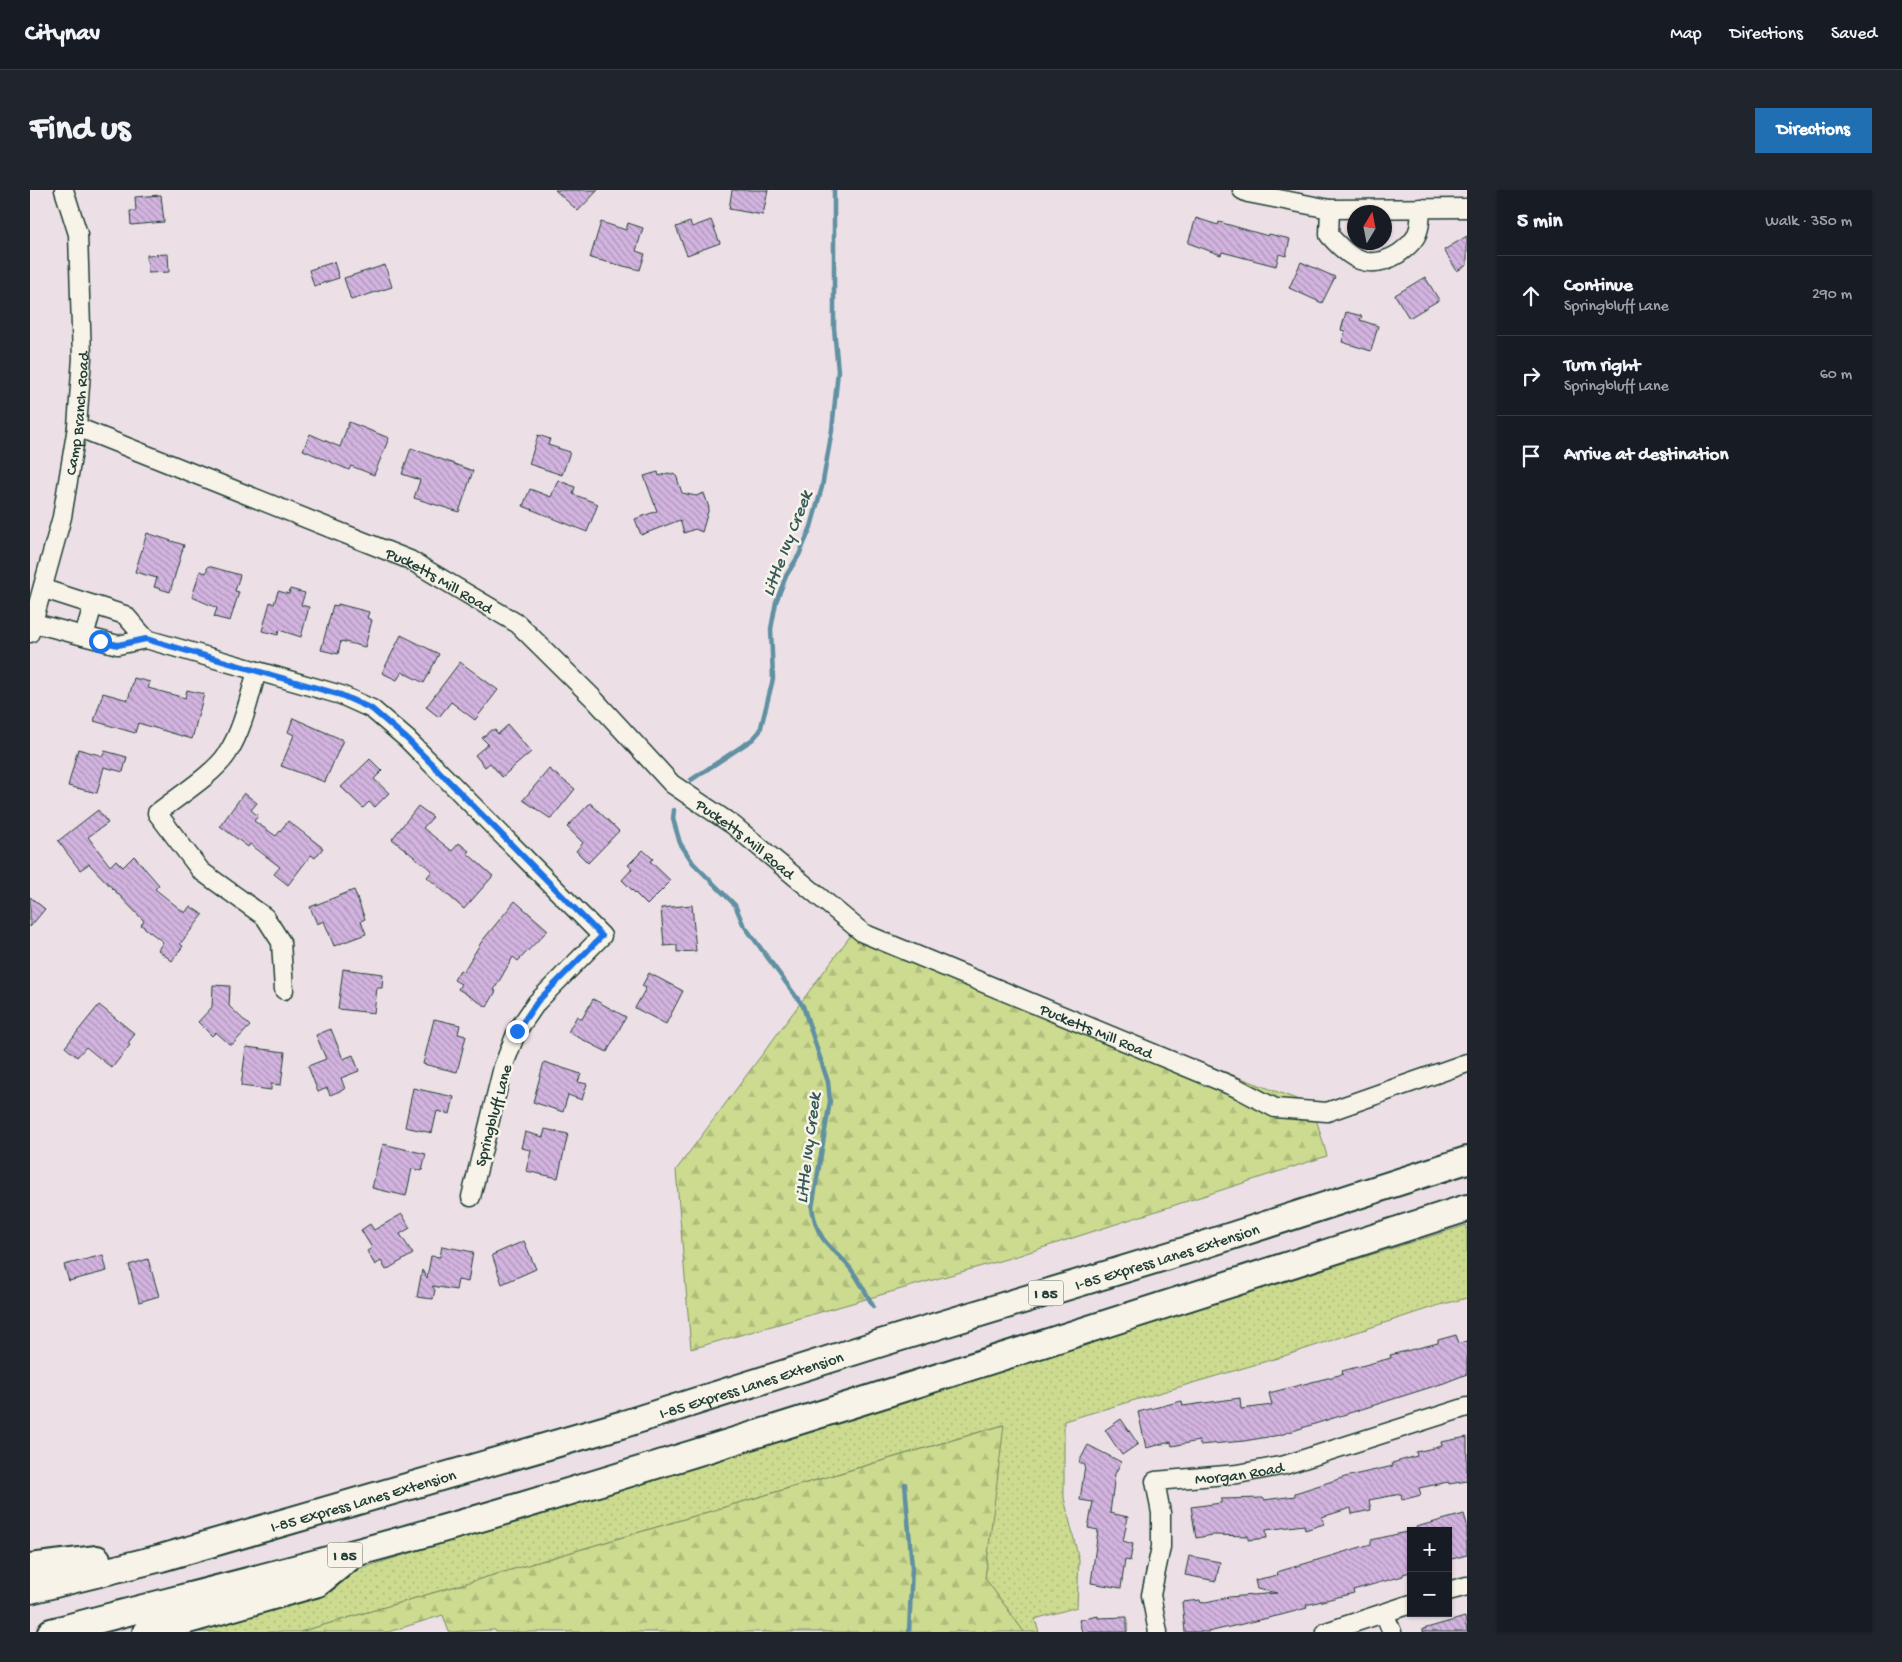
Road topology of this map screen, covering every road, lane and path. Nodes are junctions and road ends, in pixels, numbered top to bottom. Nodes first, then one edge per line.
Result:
1 (64, 190) edge
2 (1242, 190) edge
3 (1421, 208) junction
4 (1467, 208) edge
5 (1330, 209) junction
6 (77, 427) junction
7 (44, 589) junction
8 (93, 605) junction
9 (32, 628) edge
10 (84, 636) junction
11 (146, 639) junction
12 (257, 671) junction
13 (284, 990) dead end
14 (1467, 1063) edge
15 (1467, 1160) edge
16 (471, 1197) dead end
17 (1467, 1208) edge
18 (1467, 1407) edge
19 (356, 1552) junction
20 (160, 1558) junction
21 (30, 1567) edge
22 (1467, 1586) edge
23 (30, 1590) edge
24 (1452, 1590) edge
25 (1407, 1605) edge
26 (1384, 1612) junction
27 (51, 1632) edge
28 (146, 1632) edge
29 (1158, 1632) edge
30 (1326, 1632) edge
31 (1392, 1632) edge

1 - 6 street, Camp Branch Road
2 - 5 street
3 - 4 street
3 - 5 street
3 - 5 street
6 - 7 street, Camp Branch Road
6 - 14 street, Pucketts Mill Road
7 - 8 street
7 - 9 street, Camp Branch Road
8 - 10 street
8 - 11 street
9 - 10 street, Springbluff Lane
10 - 11 street, Springbluff Lane
11 - 12 street, Springbluff Lane
12 - 13 street
12 - 16 street, Springbluff Lane
15 - 20 highway, I-85 Express Lanes Extension / I 85
17 - 19 highway, I 85
18 - 29 street, Morgan Road
19 - 27 highway, I 85
19 - 28 highway
20 - 21 highway
20 - 23 highway, I-85 Express Lanes Extension / I 85
22 - 24 street
25 - 26 street
26 - 30 street
26 - 31 street

